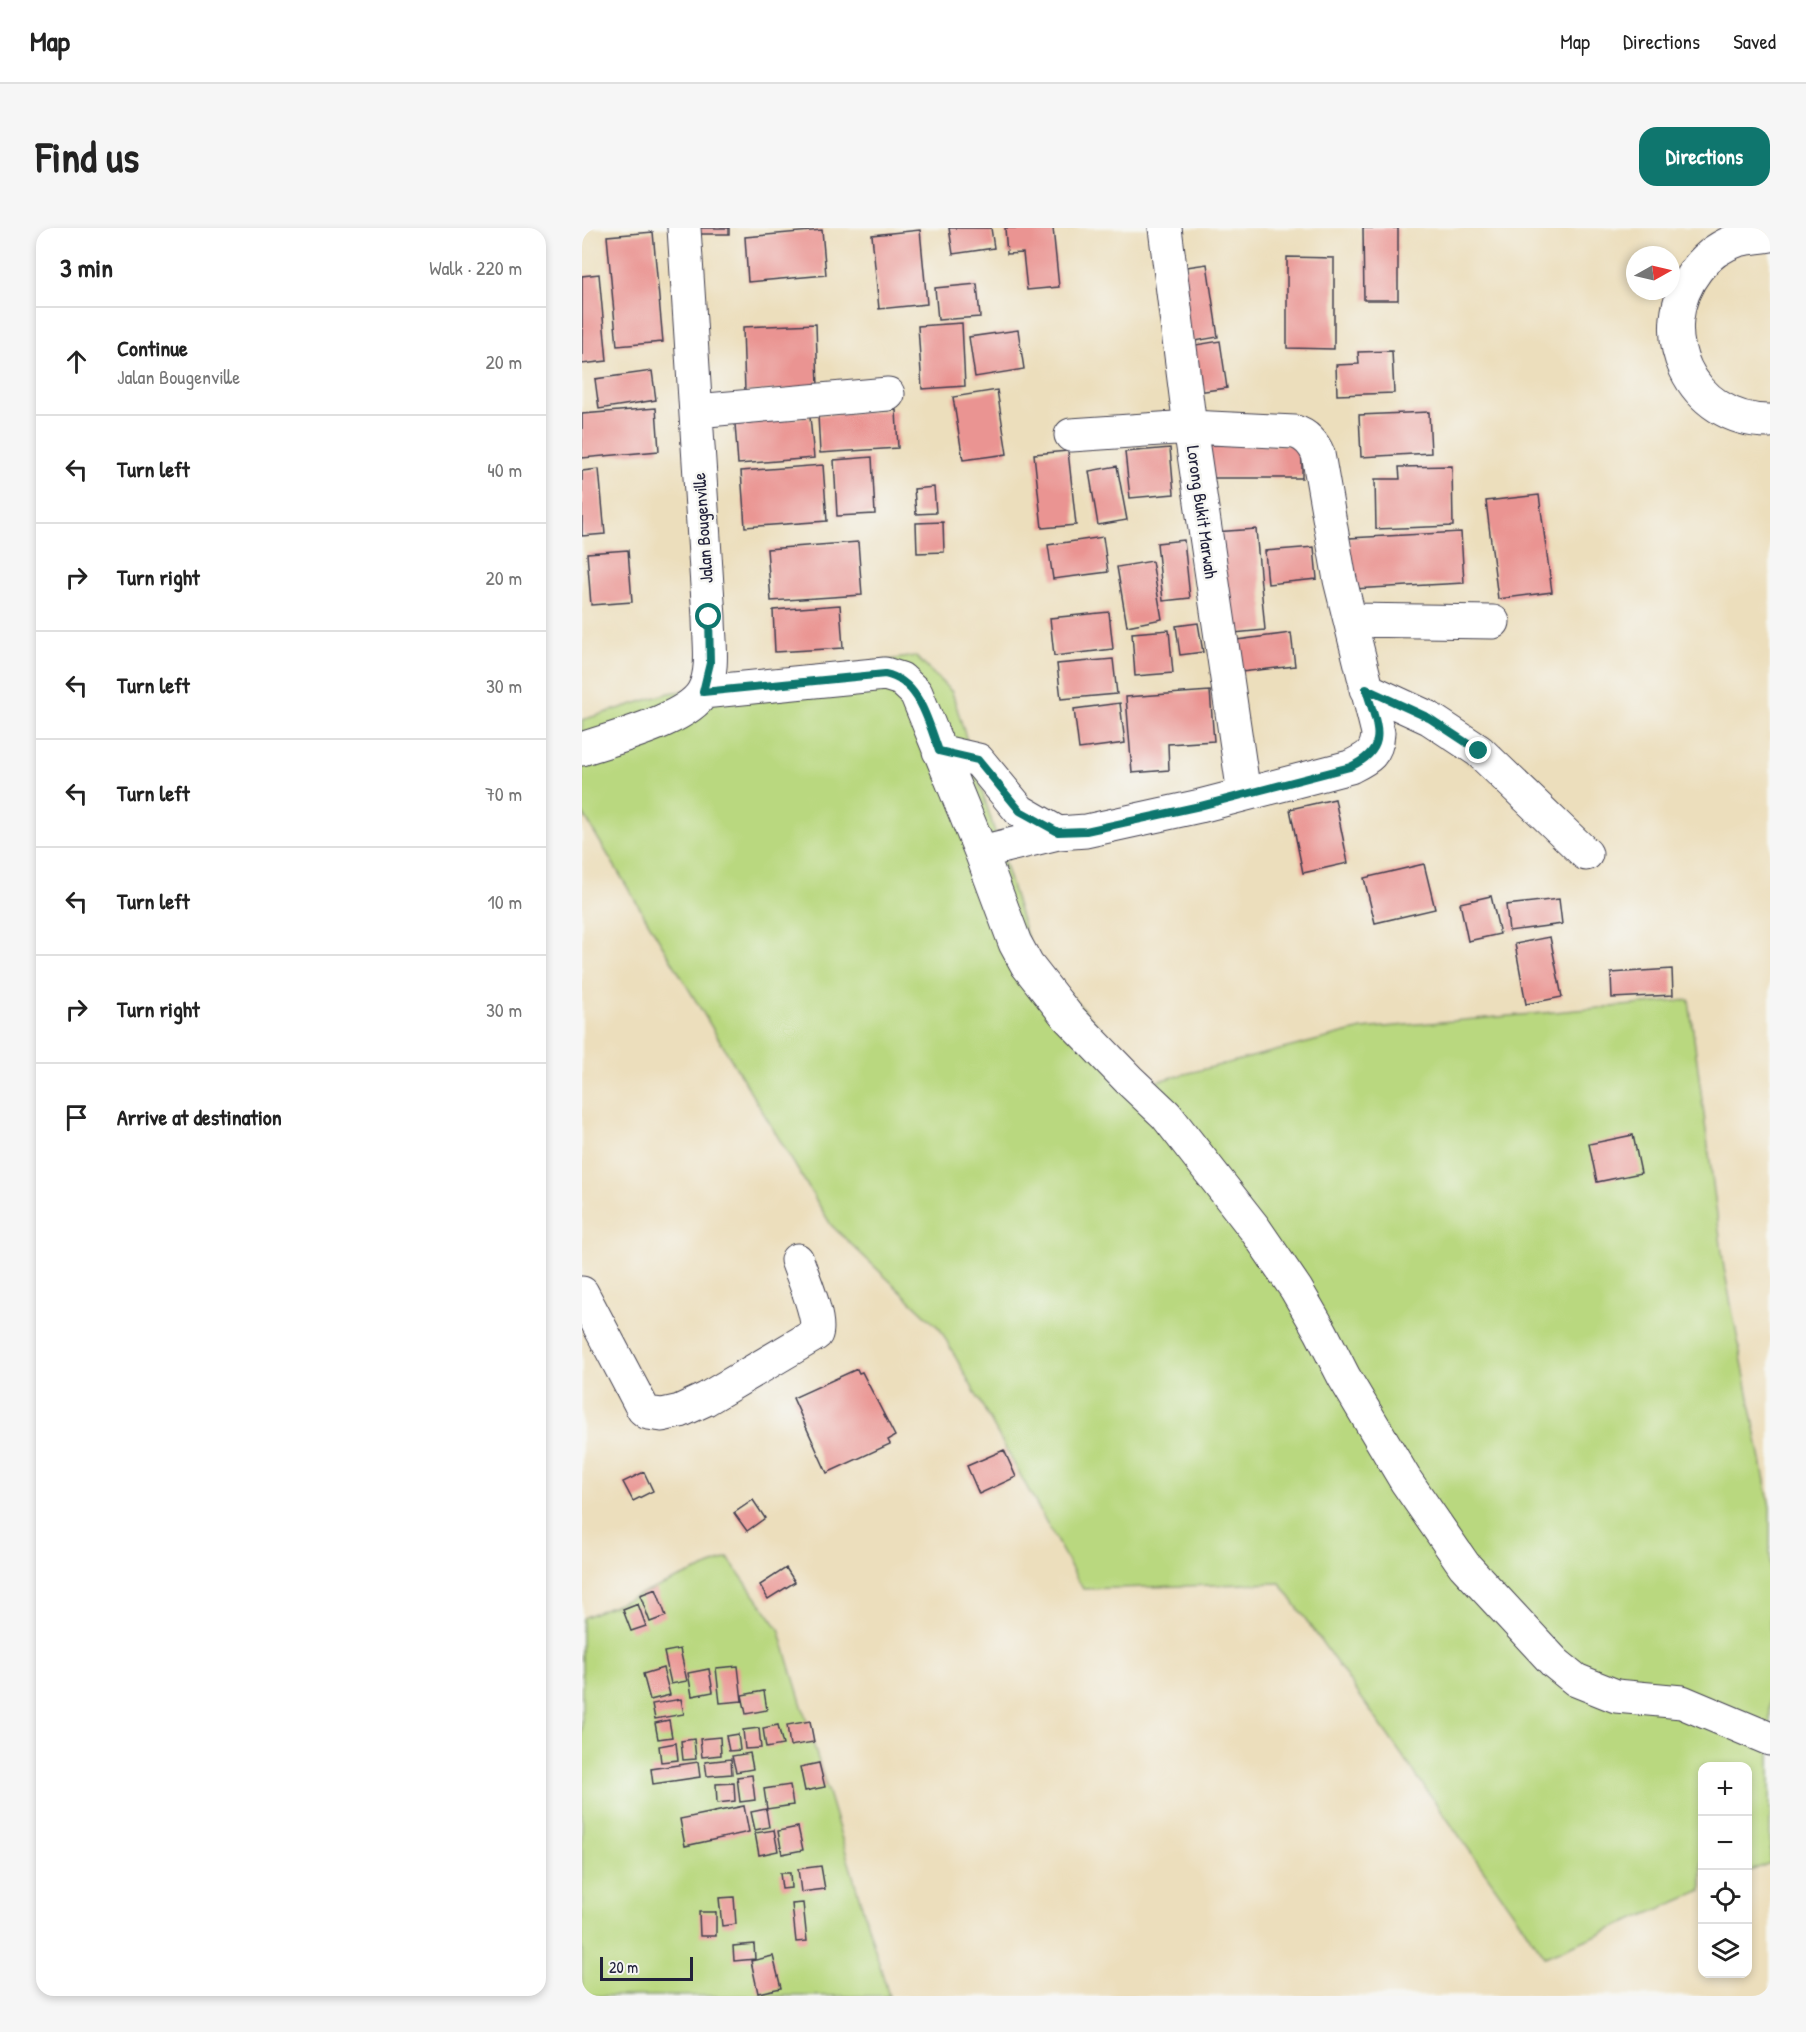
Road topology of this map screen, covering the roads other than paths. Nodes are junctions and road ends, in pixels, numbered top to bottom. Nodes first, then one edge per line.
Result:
1 (684, 228) edge
2 (1165, 228) edge
3 (1761, 234) edge
4 (888, 394) dead end
5 (696, 411) junction
6 (1770, 421) edge
7 (1190, 427) junction
8 (1071, 435) dead end
9 (1351, 620) junction
10 (1493, 622) dead end
11 (1366, 689) junction
12 (703, 692) junction
13 (582, 749) edge
14 (939, 751) junction
15 (1244, 794) junction
16 (1058, 832) junction
17 (981, 852) junction
18 (1586, 854) dead end
19 (797, 1260) dead end
20 (582, 1293) edge
21 (1770, 1739) edge

1 - 5 street, Jalan Bougenville
2 - 7 street, Lorong Bukit Marwah
3 - 6 street
4 - 5 street
5 - 12 street, Jalan Bougenville
7 - 8 street
7 - 9 street
7 - 15 street, Lorong Bukit Marwah
9 - 10 street
9 - 11 street
11 - 15 street
11 - 18 street
12 - 13 street
12 - 14 street
14 - 16 street
14 - 17 street
15 - 16 street
16 - 17 street
17 - 21 street
19 - 20 street

